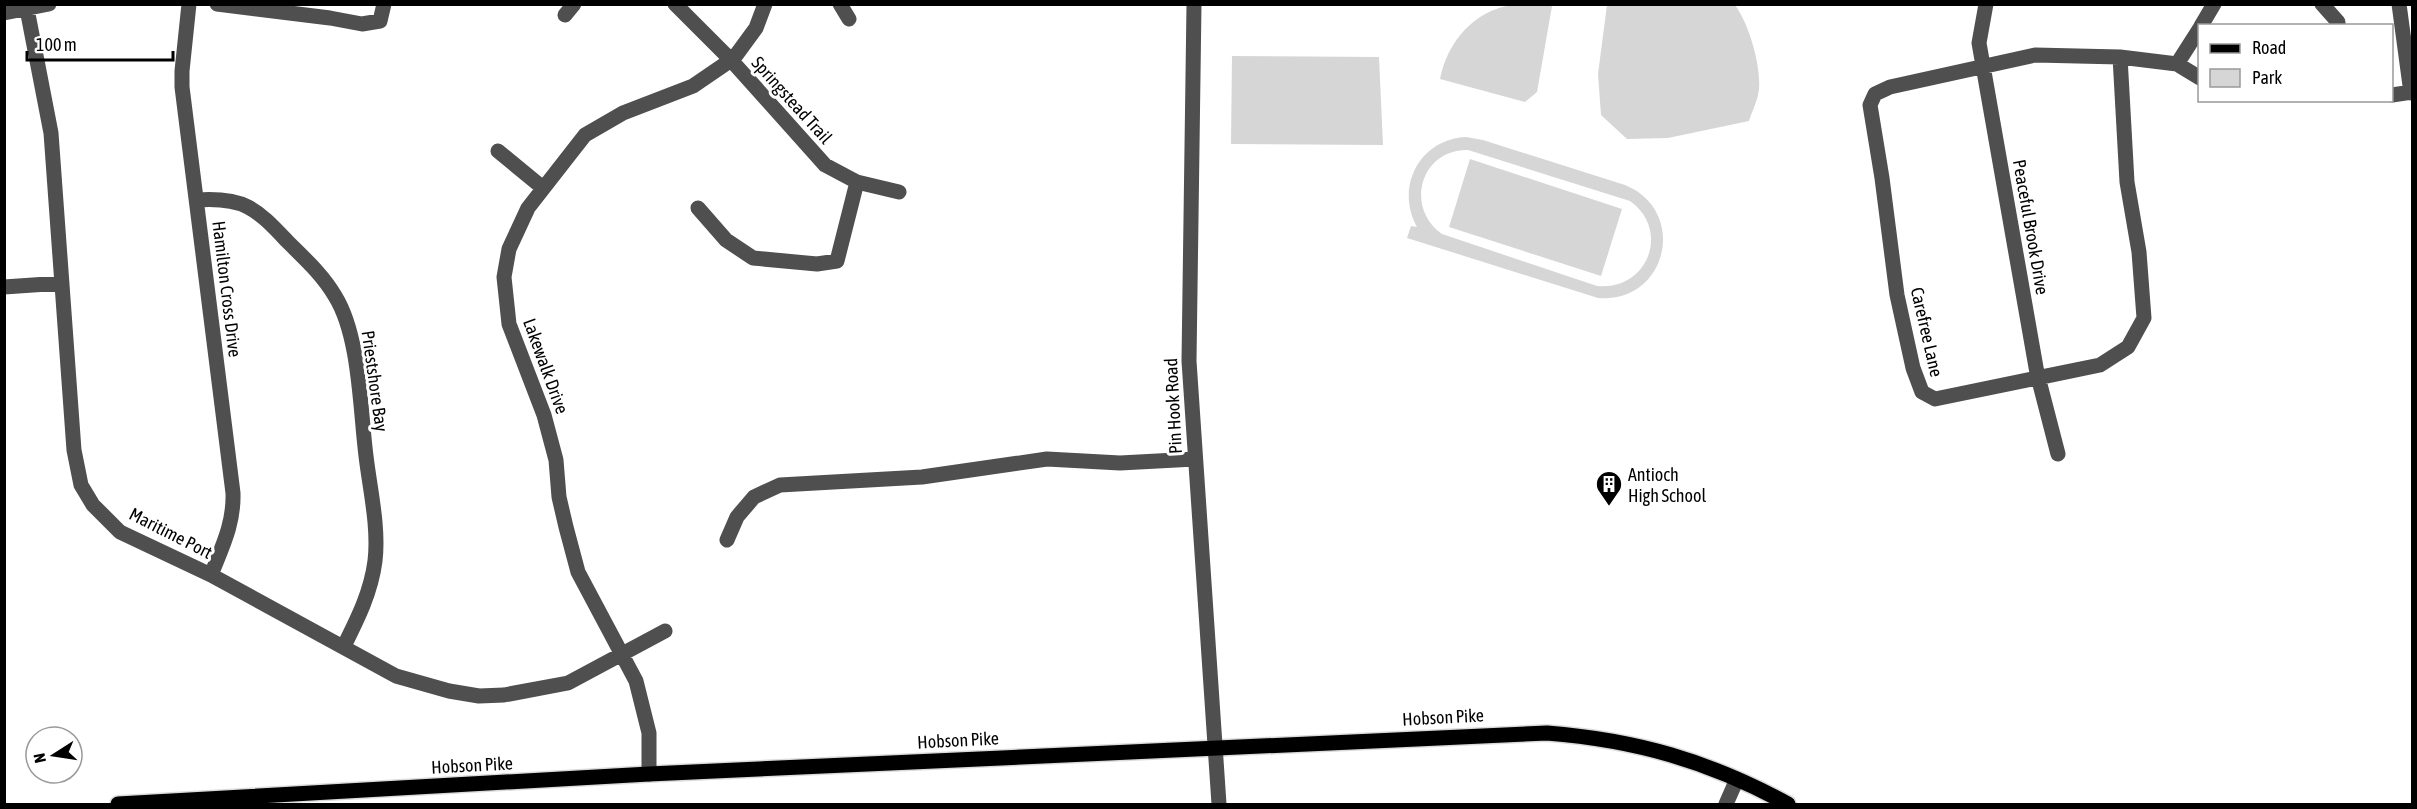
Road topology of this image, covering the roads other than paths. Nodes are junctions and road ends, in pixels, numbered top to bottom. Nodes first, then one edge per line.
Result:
1 (49, 4) edge
2 (189, 4) edge
3 (217, 4) edge
4 (384, 4) edge
5 (675, 4) edge
6 (765, 4) edge
7 (840, 4) edge
8 (1194, 4) edge
9 (1986, 4) edge
10 (2214, 4) edge
11 (2322, 4) edge
12 (2399, 4) edge
13 (27, 9) junction
14 (4, 13) edge
15 (849, 19) dead end
16 (2202, 24) edge
17 (2338, 24) edge
18 (2198, 30) edge
19 (2120, 57) junction
20 (730, 60) junction
21 (2177, 64) junction
22 (1983, 68) junction
23 (2198, 77) edge
24 (2412, 93) edge
25 (2393, 95) edge
26 (498, 152) dead end
27 (857, 182) junction
28 (543, 188) junction
29 (899, 192) dead end
30 (197, 200) junction
31 (698, 208) dead end
32 (62, 283) junction
33 (4, 287) edge
34 (2038, 376) junction
35 (2058, 454) dead end
36 (1195, 459) junction
37 (727, 540) dead end
38 (211, 575) junction
39 (665, 631) dead end
40 (344, 646) junction
41 (622, 656) junction
42 (1215, 748) junction
43 (649, 774) junction
44 (1737, 779) junction
45 (118, 804) edge
46 (1219, 804) edge
47 (1726, 804) edge
48 (1788, 804) edge

1 - 13 street
2 - 30 street, Hamilton Cross Drive
3 - 4 street
5 - 20 street, Springstead Trail
6 - 20 street, Lakewalk Drive
7 - 15 street
8 - 36 street, Pin Hook Road
9 - 22 street, Peaceful Brook Drive
10 - 16 street
11 - 17 street
12 - 24 street
13 - 14 street
13 - 32 street, Maritime Port
18 - 21 street
19 - 21 street, Carefree Lane
19 - 22 street, Carefree Lane
19 - 34 street, Carefree Lane
20 - 27 street, Springstead Trail
20 - 28 street, Lakewalk Drive
21 - 23 street, Carefree Lane
22 - 34 street, Peaceful Brook Drive
22 - 34 street, Carefree Lane
24 - 25 street
26 - 28 street
27 - 29 street, Springstead Trail
27 - 31 street
28 - 41 street, Lakewalk Drive
30 - 38 street, Hamilton Cross Drive
30 - 40 street, Priestshore Bay
32 - 33 street
32 - 38 street, Maritime Port
34 - 35 street, Peaceful Brook Drive
36 - 37 street
36 - 42 street, Pin Hook Road
38 - 40 street, Maritime Port
39 - 41 street, Maritime Port
40 - 41 street, Maritime Port
41 - 43 street, Lakewalk Drive
42 - 43 main road, Hobson Pike
42 - 44 main road, Hobson Pike
42 - 46 street, Pin Hook Road
43 - 45 main road, Hobson Pike
44 - 47 street
44 - 48 main road, Hobson Pike

